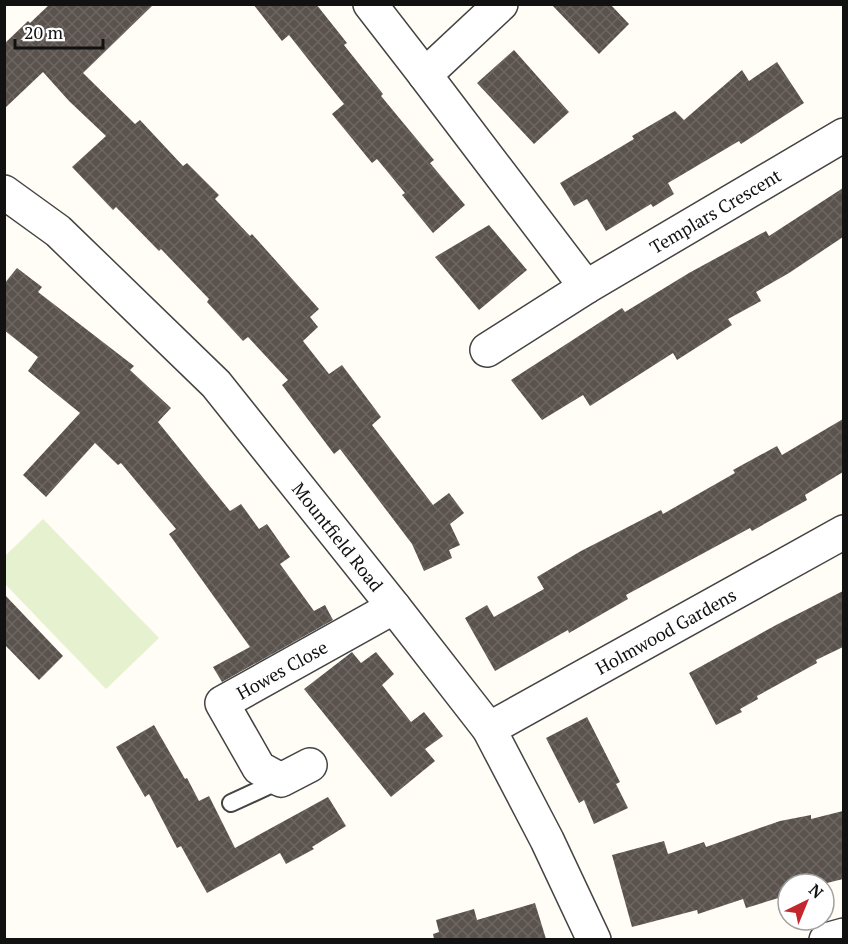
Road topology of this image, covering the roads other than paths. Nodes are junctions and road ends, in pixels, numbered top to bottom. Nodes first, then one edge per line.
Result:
1 (370, 4) edge
2 (501, 4) edge
3 (425, 75) junction
4 (843, 135) edge
5 (4, 192) edge
6 (586, 286) junction
7 (487, 350) dead end
8 (843, 532) edge
9 (393, 607) junction
10 (489, 729) junction
11 (310, 765) dead end
12 (281, 780) junction
13 (231, 803) dead end
14 (843, 935) edge
15 (594, 939) edge
16 (826, 939) edge

1 - 3 street
2 - 3 street
3 - 6 street
4 - 6 street, Templars Crescent
5 - 9 street, Mountfield Road
6 - 7 street, Templars Crescent
8 - 10 street, Holmwood Gardens
9 - 10 street, Mountfield Road
9 - 12 street, Howes Close
10 - 15 street, Mountfield Road
11 - 12 street
12 - 13 lane
14 - 16 street

